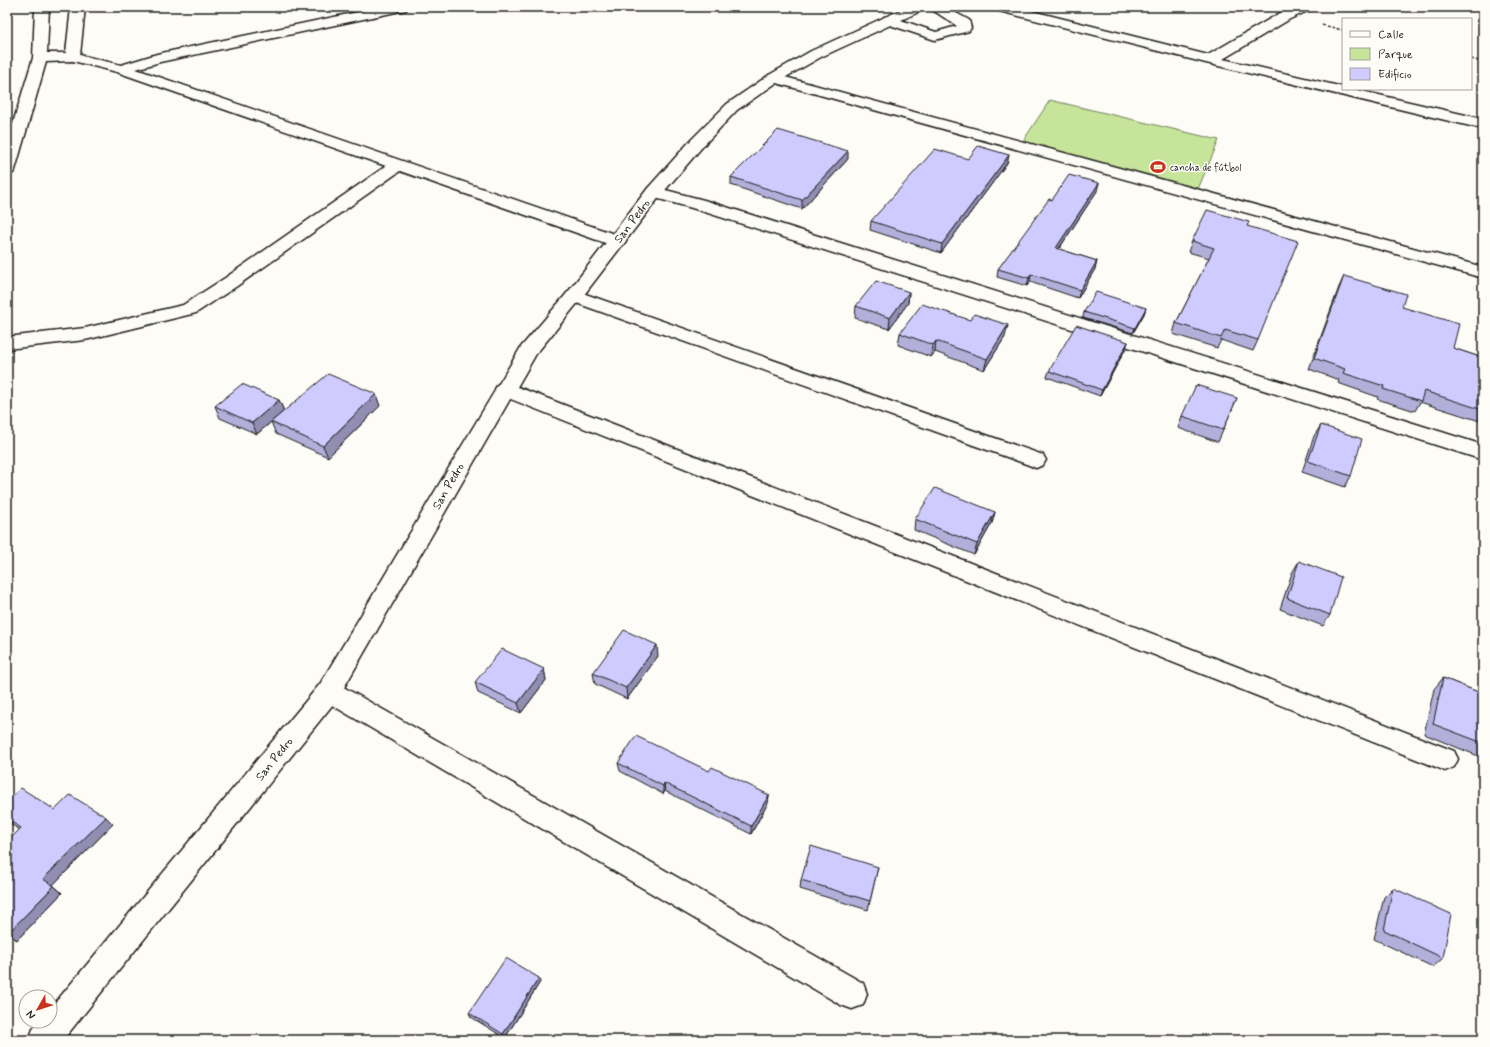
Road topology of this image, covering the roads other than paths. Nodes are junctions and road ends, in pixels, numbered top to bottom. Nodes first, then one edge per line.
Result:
1 (42, 7) edge
2 (78, 7) edge
3 (401, 7) edge
4 (918, 7) edge
5 (934, 7) edge
6 (1000, 7) edge
7 (1305, 7) edge
8 (890, 20) junction
9 (73, 57) junction
10 (40, 58) junction
11 (1210, 60) junction
12 (122, 69) junction
13 (774, 78) junction
14 (1483, 124) edge
15 (398, 165) junction
16 (7, 170) edge
17 (654, 192) junction
18 (617, 241) junction
19 (1483, 273) edge
20 (574, 296) junction
21 (7, 343) edge
22 (505, 388) junction
23 (1483, 453) edge
24 (1036, 460) dead end
25 (329, 691) junction
26 (1445, 759) dead end
27 (852, 994) dead end
28 (44, 1040) edge

1 - 10 street
2 - 9 street
3 - 12 street
4 - 8 street, San Pedro
5 - 8 street
6 - 11 street
7 - 11 street
8 - 13 street, San Pedro
9 - 10 street
9 - 12 street
10 - 16 street
11 - 14 street
12 - 15 street
13 - 17 street, San Pedro
13 - 19 street
15 - 18 street
15 - 21 street
17 - 18 street, San Pedro
17 - 23 street
18 - 20 street, San Pedro
20 - 22 street, San Pedro
20 - 24 street
22 - 25 street, San Pedro
22 - 26 street
25 - 27 street
25 - 28 street, San Pedro

